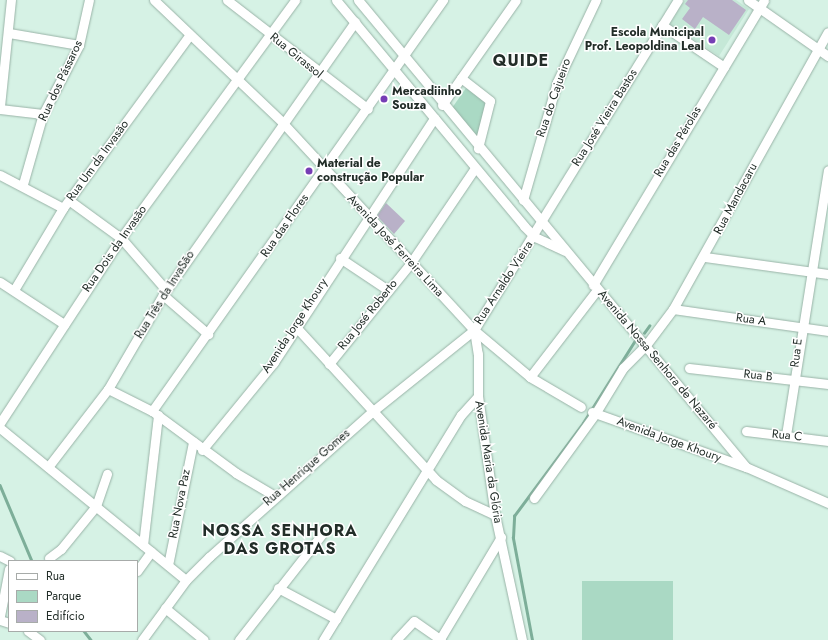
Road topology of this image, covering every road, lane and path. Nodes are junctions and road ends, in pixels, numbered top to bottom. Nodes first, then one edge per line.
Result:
1 (11, 0) edge
2 (89, 0) edge
3 (154, 0) edge
4 (227, 0) edge
5 (295, 0) edge
6 (336, 0) edge
7 (358, 0) edge
8 (443, 0) edge
9 (516, 0) edge
10 (596, 0) edge
11 (678, 0) edge
12 (748, 0) edge
13 (367, 4) edge
14 (761, 4) edge
15 (355, 22) junction
16 (662, 25) junction
17 (828, 32) edge
18 (9, 33) junction
19 (270, 34) junction
20 (189, 36) junction
21 (79, 45) junction
22 (816, 48) junction
23 (828, 56) edge
24 (404, 57) junction
25 (724, 67) junction
26 (394, 72) junction
27 (317, 73) junction
28 (461, 78) junction
29 (236, 79) junction
30 (442, 105) junction
31 (0, 108) edge
32 (368, 108) junction
33 (44, 114) junction
34 (434, 118) junction
35 (282, 122) junction
36 (478, 148) junction
37 (475, 168) junction
38 (325, 170) junction
39 (828, 170) edge
40 (0, 175) edge
41 (23, 184) junction
42 (523, 200) junction
43 (70, 201) junction
44 (63, 208) junction
45 (367, 215) junction
46 (542, 222) junction
47 (535, 237) junction
48 (121, 238) junction
49 (569, 253) junction
50 (705, 257) junction
51 (340, 258) junction
52 (410, 264) junction
53 (810, 271) junction
54 (828, 274) edge
55 (0, 282) edge
56 (595, 287) junction
57 (14, 290) junction
58 (388, 290) junction
59 (165, 292) junction
60 (673, 309) junction
61 (64, 324) junction
62 (296, 327) junction
63 (801, 328) junction
64 (474, 330) junction
65 (828, 331) edge
66 (208, 334) junction
67 (646, 345) junction
68 (329, 364) junction
69 (689, 368) dead end
70 (530, 377) junction
71 (794, 380) junction
72 (828, 384) edge
73 (108, 389) junction
74 (478, 396) junction
75 (581, 407) dead end
76 (373, 411) junction
77 (155, 413) junction
78 (594, 413) junction
79 (0, 423) edge
80 (0, 428) edge
81 (746, 431) dead end
82 (786, 435) junction
83 (828, 441) edge
84 (192, 442) junction
85 (202, 450) junction
86 (746, 467) junction
87 (48, 468) junction
88 (428, 472) junction
89 (107, 474) dead end
90 (275, 496) junction
91 (534, 498) dead end
92 (828, 503) edge
93 (96, 506) junction
94 (495, 515) junction
95 (322, 534) dead end
96 (502, 537) junction
97 (143, 545) junction
98 (152, 552) junction
99 (0, 556) edge
100 (49, 558) dead end
101 (10, 560) edge
102 (168, 565) junction
103 (138, 570) edge
104 (8, 574) edge
105 (186, 580) junction
106 (278, 588) junction
107 (165, 608) junction
108 (0, 616) edge
109 (336, 619) junction
110 (29, 632) edge
111 (40, 640) edge
112 (142, 640) edge
113 (204, 640) edge
114 (239, 640) edge
115 (323, 640) edge
116 (396, 640) edge
117 (441, 640) edge
118 (522, 640) edge

1 - 18 street
2 - 21 street, Rua dos Pássaros
3 - 20 street, Avenida José Ferreira Lima
4 - 19 street, Rua Girassol
5 - 19 street, Rua Dois da Invasão
6 - 15 street, Avenida Nossa Senhora de Nazaré
7 - 13 street, Avenida Nossa Senhora de Nazaré
8 - 24 street, Rua das Flores
9 - 28 street
10 - 42 street, Rua do Cajueiro
11 - 16 street, Rua José Vieira Bastos
12 - 14 street
13 - 24 street, Avenida Nossa Senhora de Nazaré
14 - 22 street
14 - 25 street, Rua das Pérolas
15 - 26 street, Avenida Nossa Senhora de Nazaré
15 - 27 street, Rua Três da InvaSão
16 - 25 street
16 - 46 street, Rua José Vieira Bastos
17 - 22 street, Rua Mandacaru
18 - 21 street
18 - 31 street
19 - 27 street, Rua Girassol
19 - 29 street, Rua Dois da Invasão
20 - 29 street, Avenida José Ferreira Lima
20 - 43 street, Rua Um da Invasão
21 - 33 street, Rua dos Pássaros
22 - 23 street
22 - 50 street, Rua Mandacaru
24 - 26 street, Rua das Flores
24 - 30 street, Avenida Nossa Senhora de Nazaré
25 - 56 street, Rua das Pérolas
26 - 32 street, Rua das Flores
26 - 34 street, Avenida Nossa Senhora de Nazaré
27 - 32 street, Rua Girassol
27 - 35 street, Rua Três da InvaSão
28 - 30 street
28 - 36 street
29 - 35 street, Avenida José Ferreira Lima
29 - 48 street, Rua Dois da Invasão
30 - 36 street, Avenida Nossa Senhora de Nazaré
31 - 33 street
32 - 38 street, Rua das Flores
33 - 41 street, Rua dos Pássaros
34 - 37 street, Avenida Nossa Senhora de Nazaré
34 - 45 street, Avenida Jorge Khoury
35 - 38 street, Avenida José Ferreira Lima
35 - 59 street, Rua Três da InvaSão
36 - 42 street, Avenida Nossa Senhora de Nazaré
37 - 47 street, Avenida Nossa Senhora de Nazaré
37 - 52 street, Rua José Roberto
38 - 45 street, Avenida José Ferreira Lima
38 - 66 street, Rua das Flores
39 - 53 street, Rua E
40 - 41 street
41 - 44 street
42 - 46 street, Avenida Nossa Senhora de Nazaré
43 - 44 street, Rua Um da Invasão
43 - 48 street
44 - 57 street, Rua Um da Invasão
45 - 51 street, Avenida Jorge Khoury
45 - 52 street, Avenida José Ferreira Lima
46 - 47 street, Rua José Vieira Bastos
46 - 49 street, Avenida Nossa Senhora de Nazaré
47 - 49 street, Avenida Nossa Senhora de Nazaré
47 - 64 street, Rua Arnaldo Vieira
48 - 59 street
48 - 61 street, Rua Dois da Invasão
49 - 56 street, Avenida Nossa Senhora de Nazaré
50 - 53 street
50 - 60 street, Rua Mandacaru
51 - 58 street
51 - 62 street, Avenida Jorge Khoury
52 - 58 street, Rua José Roberto
52 - 64 street, Avenida José Ferreira Lima
53 - 54 street
53 - 63 street, Rua E
55 - 57 street
56 - 67 street, Avenida Nossa Senhora de Nazaré
56 - 70 street, Rua das Pérolas
57 - 61 street
58 - 68 street, Rua José Roberto
59 - 66 street
59 - 73 street, Rua Três da InvaSão
60 - 63 street, Rua A
60 - 67 street, Rua Mandacaru
61 - 79 street, Rua Dois da Invasão
62 - 68 street
62 - 85 street, Avenida Jorge Khoury
63 - 65 street, Rua A
63 - 71 street, Rua E
64 - 70 street, Avenida José Ferreira Lima
64 - 74 street, Avenida Maria da Glória
64 - 76 street, Rua Henrique Gomes
66 - 77 street, Rua das Flores
67 - 78 street, Rua Mandacaru
67 - 86 street, Avenida Nossa Senhora de Nazaré
68 - 76 street
69 - 71 street, Rua B
70 - 75 street, Avenida José Ferreira Lima
71 - 72 street, Rua B
71 - 82 street, Rua E
73 - 77 street
73 - 87 street, Rua Três da InvaSão
74 - 88 street
74 - 94 street, Avenida Maria da Glória
76 - 88 street
76 - 90 street, Rua Henrique Gomes
77 - 84 street
77 - 97 street, Rua das Flores
78 - 86 street, Avenida Jorge Khoury
78 - 91 street, Rua Mandacaru
80 - 87 street
81 - 82 street, Rua C
82 - 83 street, Rua C
84 - 85 street
84 - 102 street, Rua Nova Paz
85 - 90 street
86 - 92 street, Avenida Jorge Khoury
87 - 93 street
88 - 94 street
88 - 109 street
89 - 93 street
90 - 105 street, Rua Henrique Gomes
93 - 97 street
93 - 100 street
94 - 96 street, Avenida Maria da Glória
95 - 106 street
96 - 117 street
96 - 118 street, Avenida Maria da Glória
97 - 98 street
98 - 102 street
98 - 103 street
99 - 101 street
102 - 105 street
104 - 108 street
105 - 107 street, Rua Henrique Gomes
106 - 109 street
106 - 114 street
107 - 112 street, Rua Henrique Gomes
107 - 113 street
109 - 115 street
110 - 111 street
116 - 117 street

